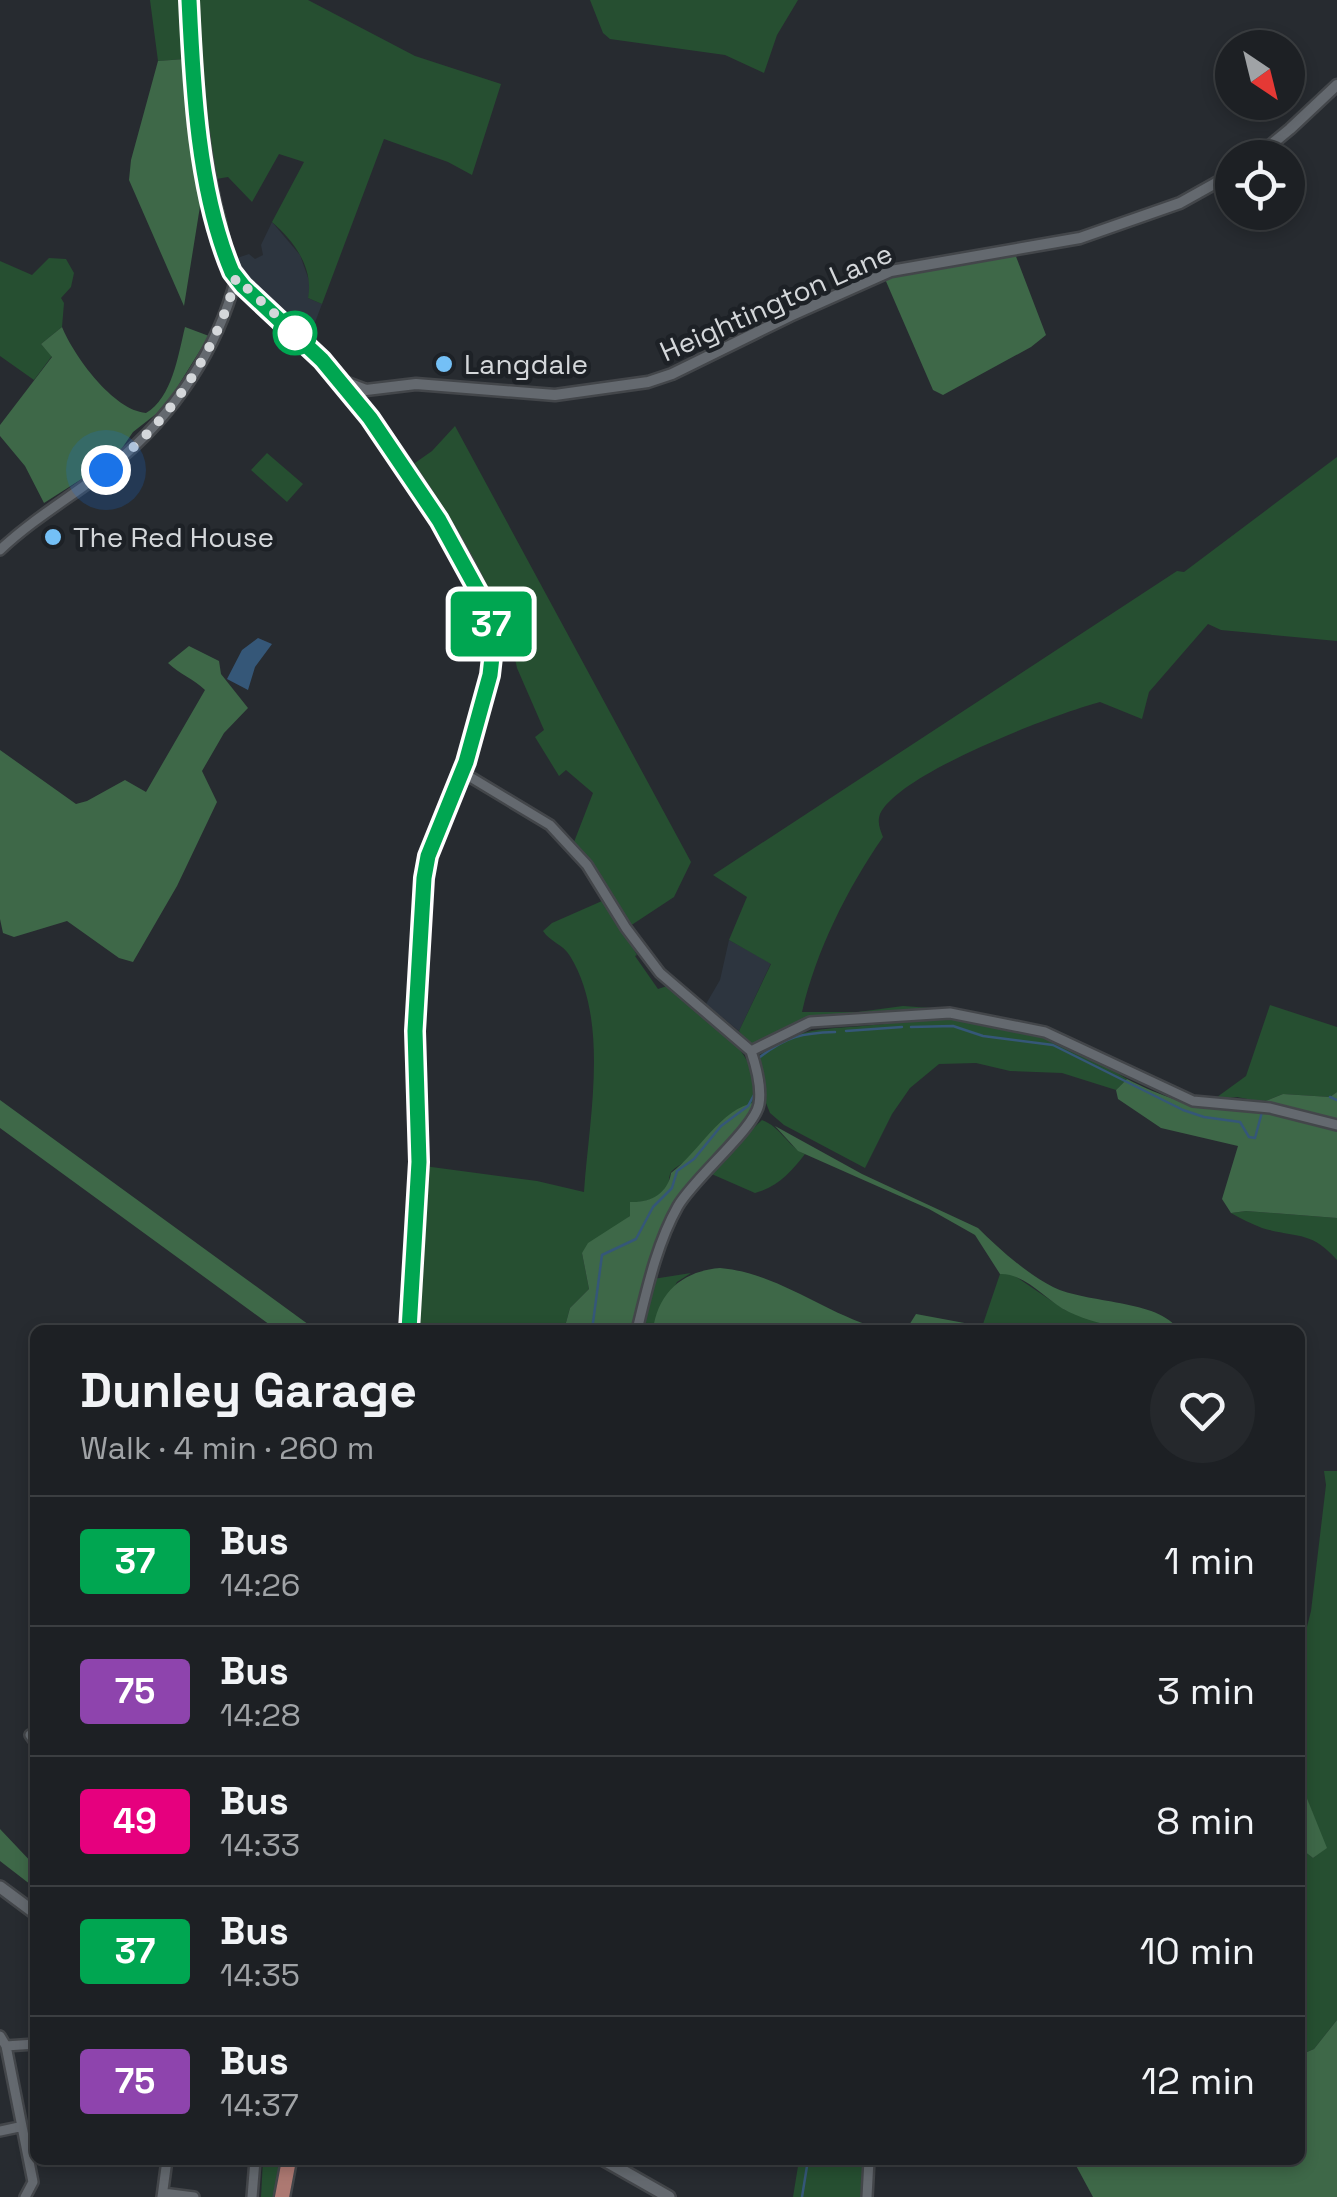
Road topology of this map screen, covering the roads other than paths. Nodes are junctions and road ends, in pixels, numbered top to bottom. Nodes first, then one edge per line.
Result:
1 (189, 0) edge
2 (1337, 85) edge
3 (1277, 140) edge
4 (1215, 183) edge
5 (236, 278) junction
6 (339, 378) junction
7 (384, 388) junction
8 (370, 418) junction
9 (0, 550) edge
10 (462, 772) junction
11 (751, 1050) junction
12 (1337, 1126) edge
13 (409, 1325) edge
14 (638, 1325) edge
15 (0, 1887) edge
16 (30, 1909) edge
17 (3, 2041) edge
18 (30, 2044) edge
19 (19, 2127) junction
20 (0, 2130) edge
21 (166, 2165) edge
22 (255, 2165) edge
23 (288, 2165) edge
24 (613, 2165) edge
25 (869, 2165) edge
26 (163, 2195) edge
27 (25, 2197) edge
28 (194, 2197) edge
29 (252, 2197) edge
30 (282, 2197) edge
31 (668, 2197) edge
32 (867, 2197) edge

1 - 5 main road
2 - 3 street
4 - 7 street, Heightington Lane
5 - 6 main road
5 - 9 street
6 - 7 street, Heightington Lane
6 - 8 main road
7 - 8 street
8 - 10 main road
10 - 11 street
10 - 13 main road
11 - 12 street
11 - 14 street
15 - 16 main road
17 - 18 street
17 - 19 street
19 - 20 street
19 - 27 street
21 - 26 street
22 - 29 street
23 - 30 main road
24 - 31 main road
25 - 32 street
26 - 28 street

